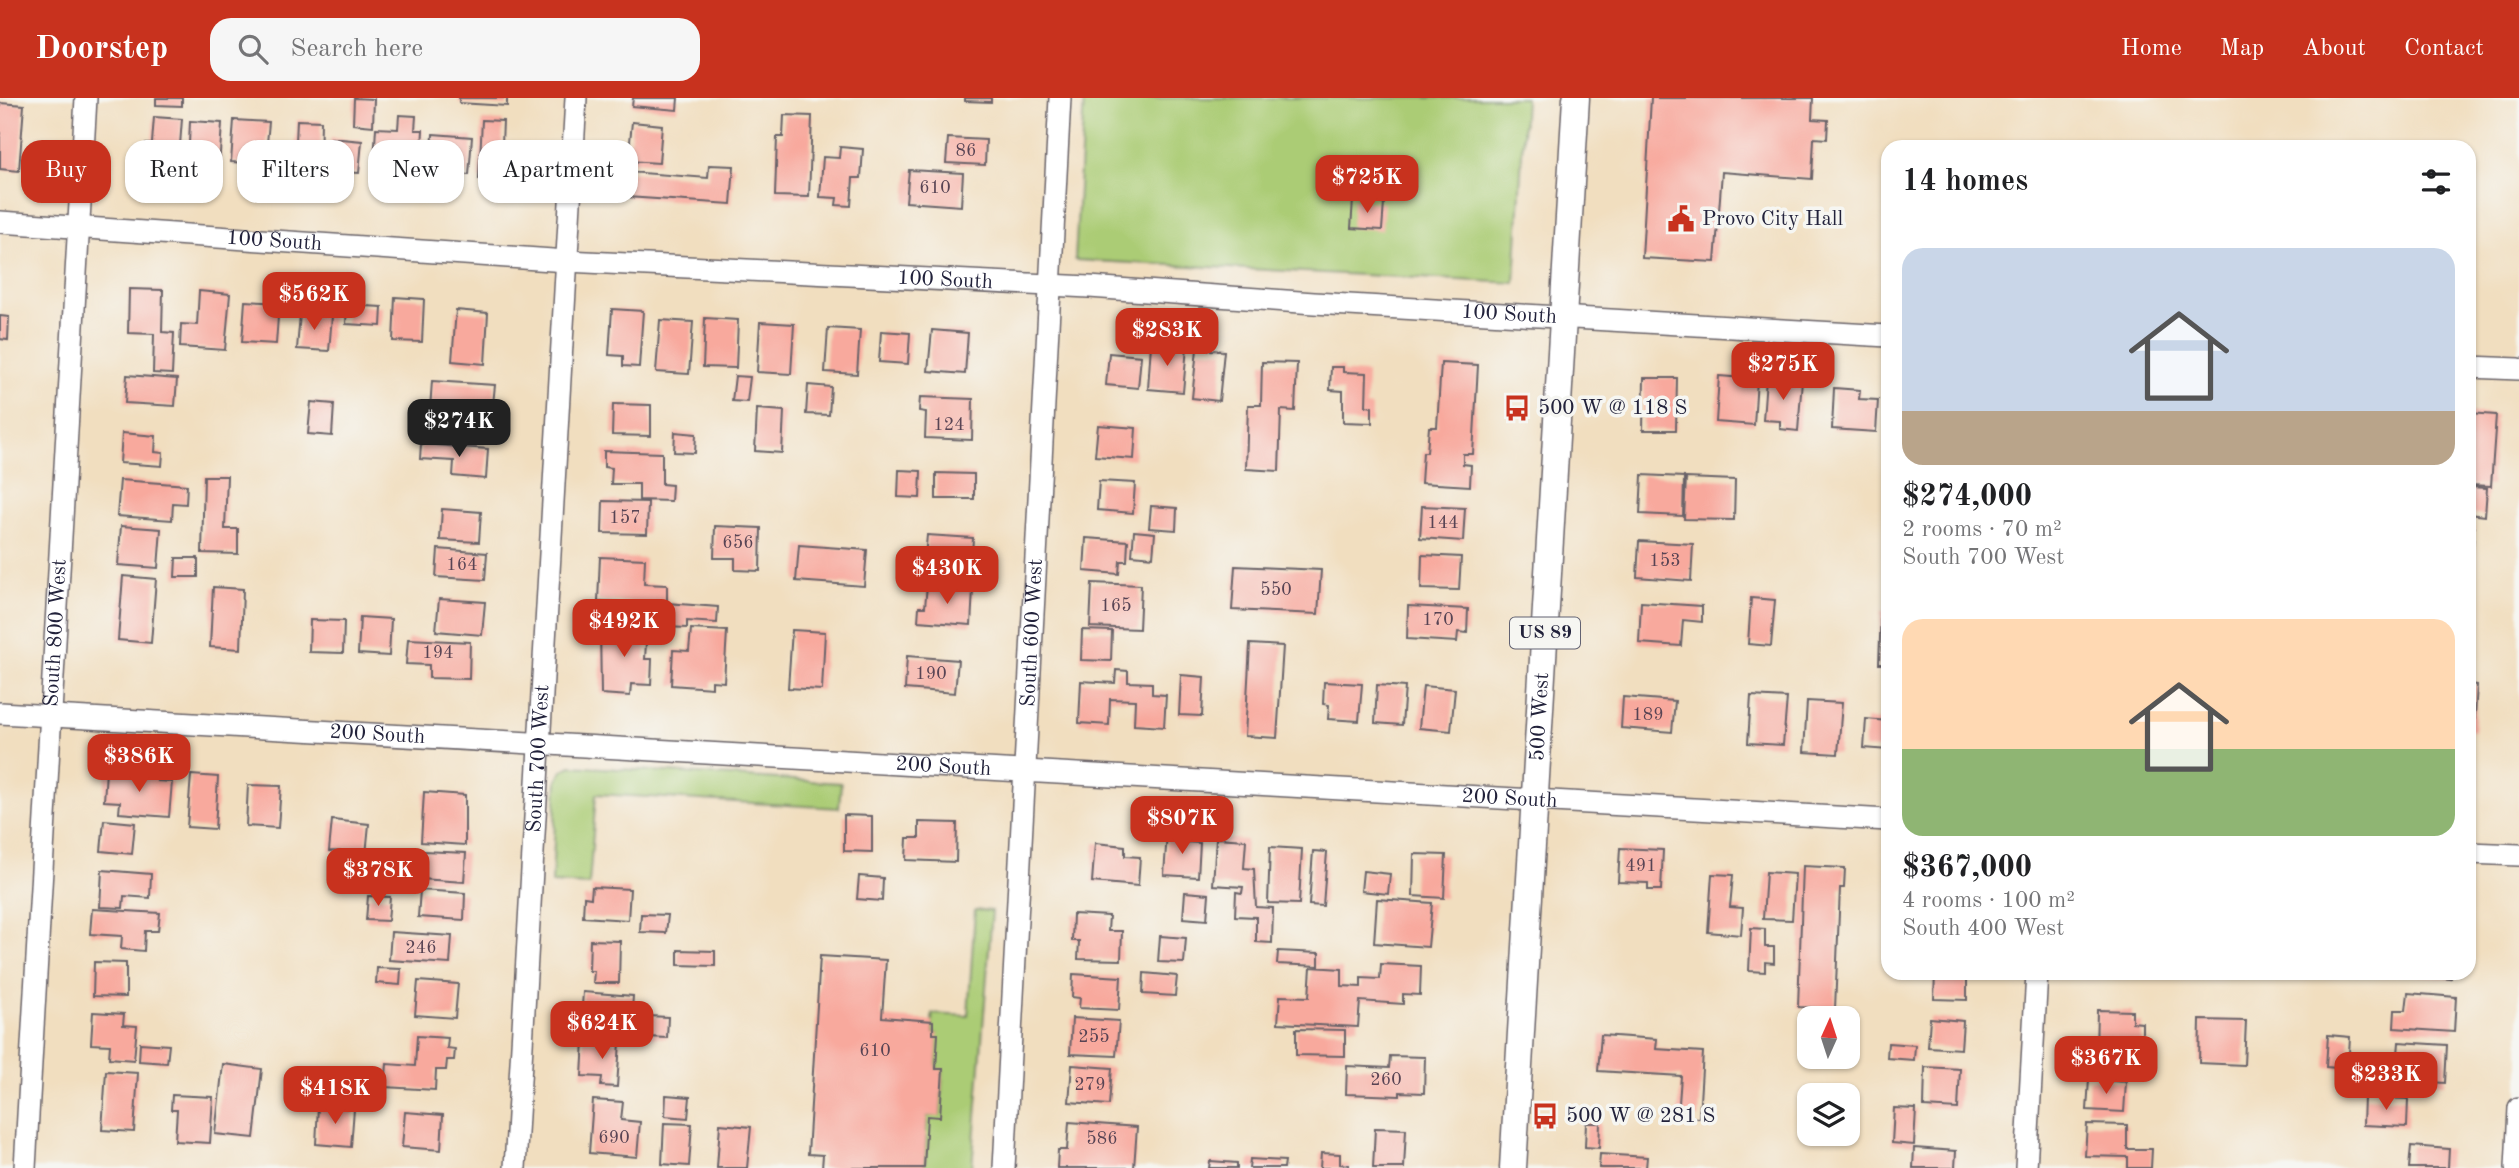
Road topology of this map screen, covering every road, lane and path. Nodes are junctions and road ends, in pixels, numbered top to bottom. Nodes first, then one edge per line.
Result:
1 (86, 98) edge
2 (576, 98) edge
3 (1060, 98) edge
4 (1576, 98) edge
5 (0, 222) edge
6 (79, 227) junction
7 (567, 261) junction
8 (1050, 285) junction
9 (1563, 318) junction
10 (1881, 335) edge
11 (2476, 367) edge
12 (2519, 369) edge
13 (0, 713) edge
14 (51, 716) junction
15 (539, 745) junction
16 (1027, 772) junction
17 (1535, 800) junction
18 (1881, 820) edge
19 (2476, 853) edge
20 (2519, 855) edge
21 (2038, 980) edge
22 (2519, 1108) edge
23 (25, 1168) edge
24 (515, 1168) edge
25 (1004, 1168) edge
26 (1513, 1168) edge
27 (2026, 1168) edge
28 (2516, 1168) edge

1 - 6 street, South 800 West
2 - 7 street, South 700 West
3 - 8 street, South 600 West
4 - 9 main road, 500 West / US 89
5 - 6 street, 100 South
6 - 7 street, 100 South
6 - 14 street, South 800 West
7 - 8 street, 100 South
7 - 15 street, South 700 West
8 - 9 street, 100 South
8 - 16 street, South 600 West
9 - 10 street, 100 South
9 - 17 main road, 500 West / US 89
11 - 12 street
13 - 14 street, 200 South
14 - 15 street, 200 South
14 - 23 street, South 800 West
15 - 16 street, 200 South
15 - 24 street, South 700 West
16 - 17 street, 200 South
16 - 25 street, South 600 West
17 - 18 street, 200 South
17 - 26 main road, 500 West / US 89
19 - 20 street
21 - 27 street
22 - 28 street

